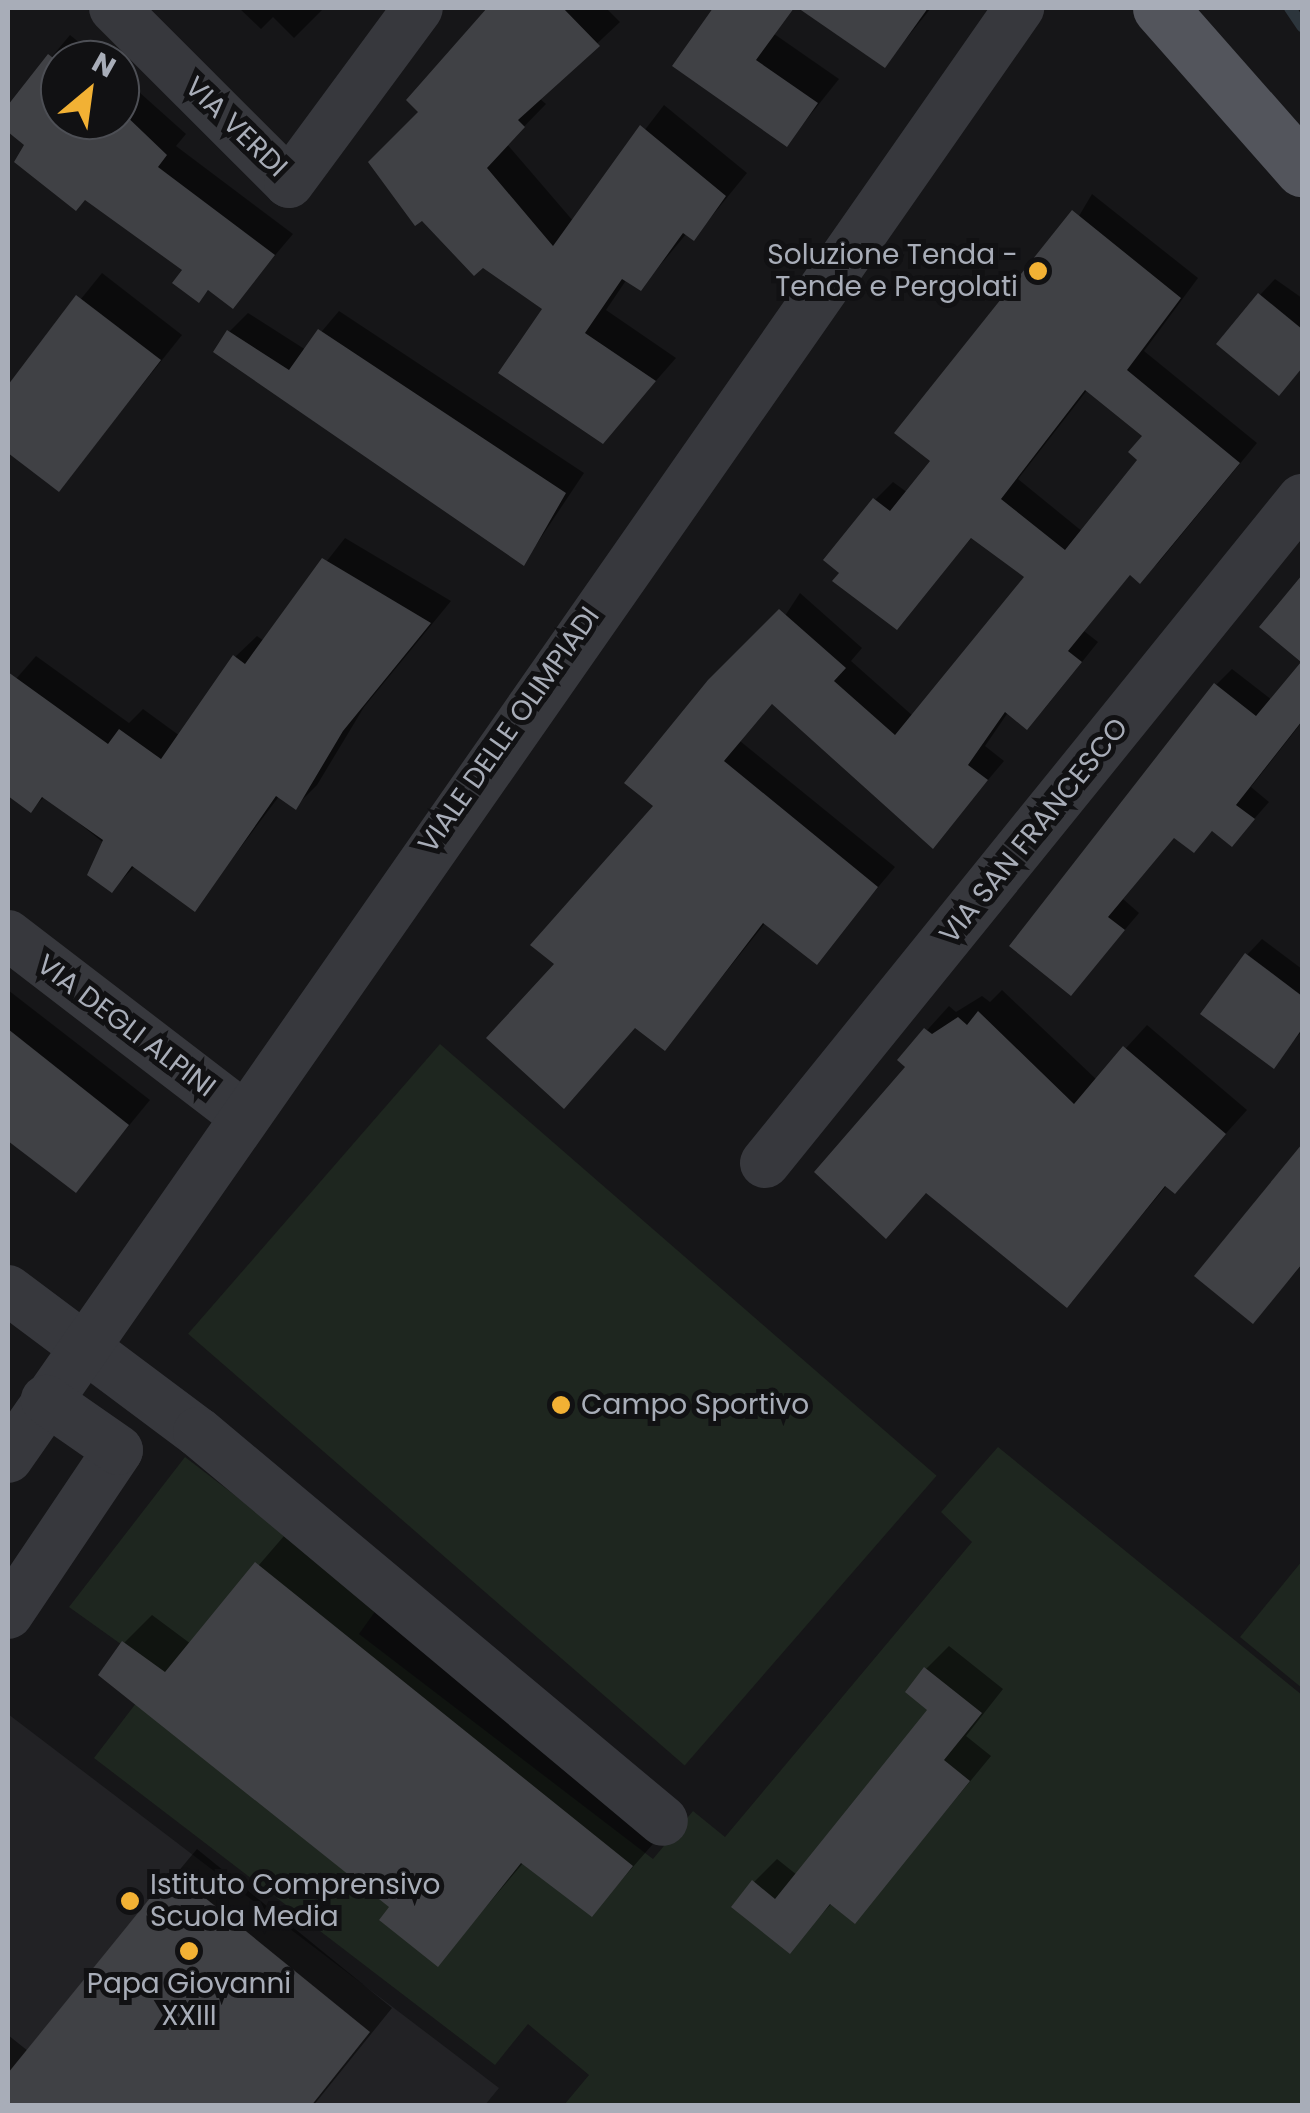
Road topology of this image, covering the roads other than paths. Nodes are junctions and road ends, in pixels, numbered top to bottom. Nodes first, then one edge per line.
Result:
1 (114, 8) edge
2 (418, 8) edge
3 (1019, 8) edge
4 (1160, 8) edge
5 (1302, 169) edge
6 (1302, 499) edge
7 (8, 935) edge
8 (245, 1117) junction
9 (765, 1162) dead end
10 (8, 1290) edge
11 (86, 1343) junction
12 (23, 1420) edge
13 (8, 1614) edge
14 (663, 1822) dead end

1 - 2 street, VIA VERDI
3 - 8 street, VIALE DELLE OLIMPIADI
4 - 5 main road
6 - 9 street, VIA SAN FRANCESCO
7 - 8 street, VIA DEGLI ALPINI
8 - 11 street, VIALE DELLE OLIMPIADI
10 - 11 street
11 - 12 street, VIALE DELLE OLIMPIADI
11 - 14 street
12 - 13 street

